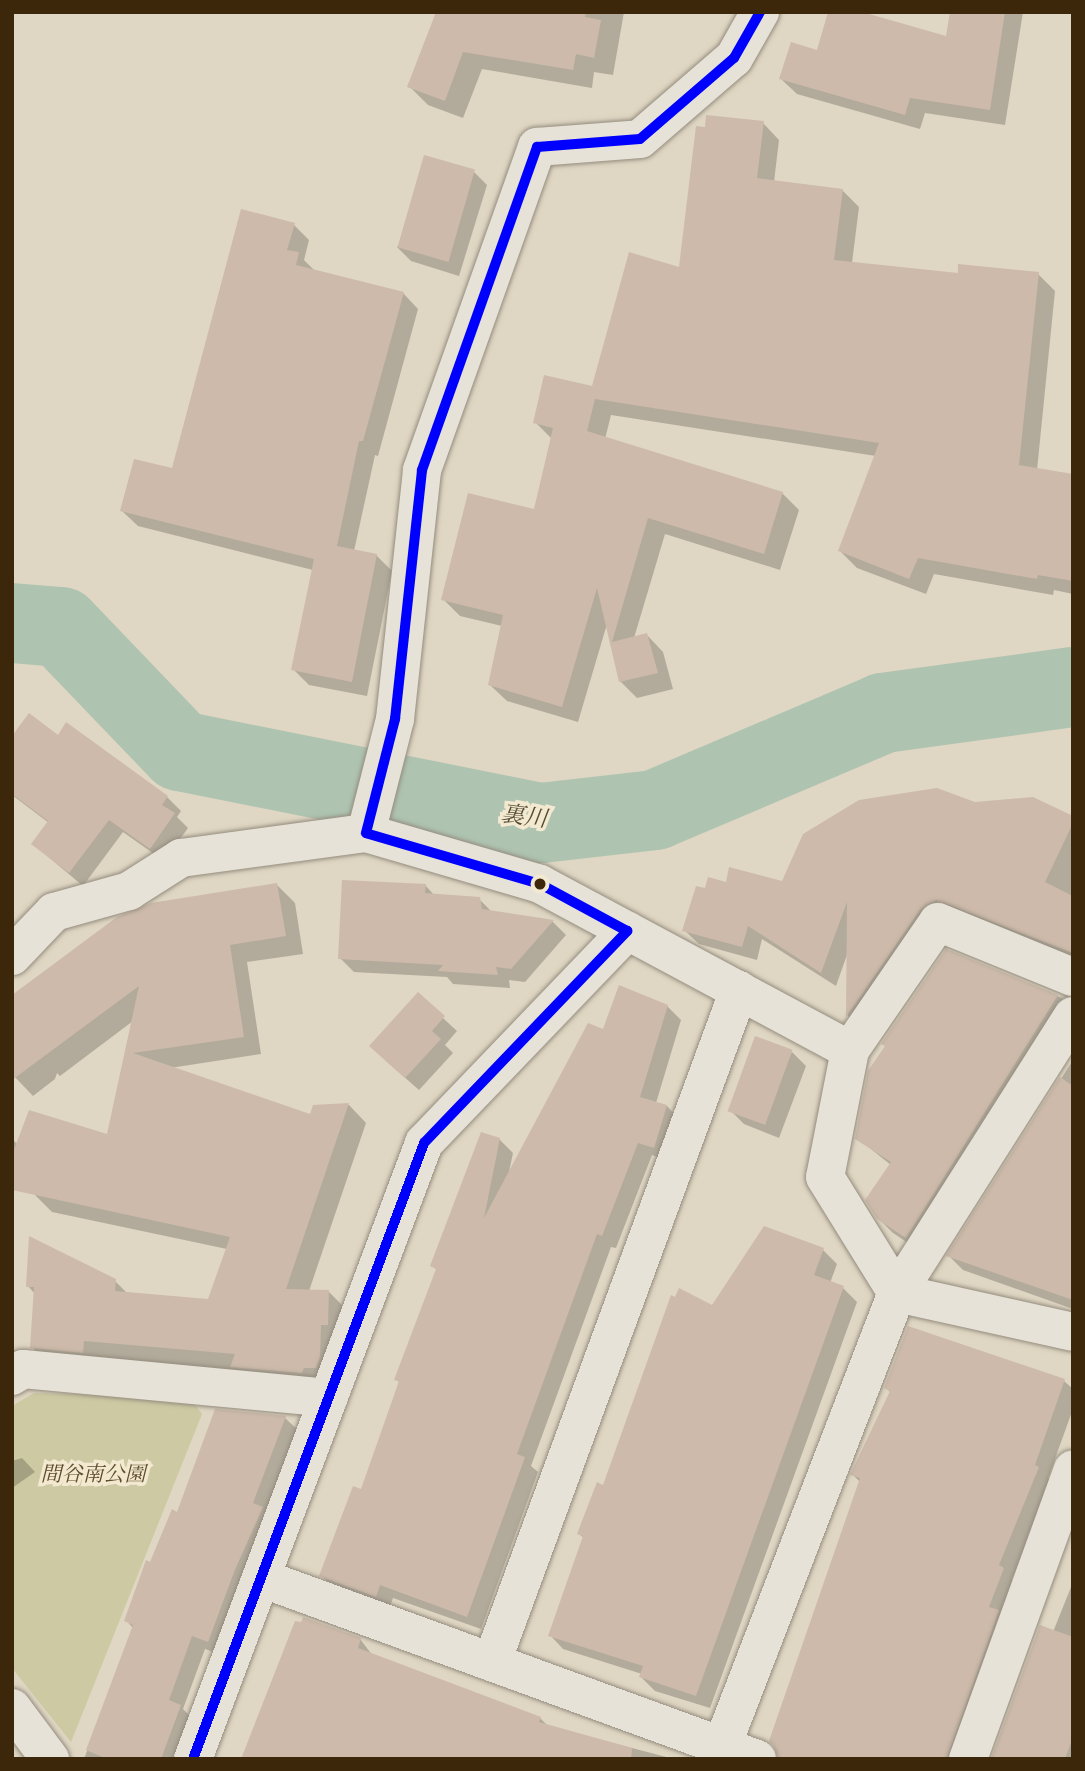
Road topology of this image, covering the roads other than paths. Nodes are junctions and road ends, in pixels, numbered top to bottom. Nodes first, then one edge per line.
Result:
1 (760, 12) edge
2 (366, 834) junction
3 (627, 931) junction
4 (12, 956) edge
5 (1073, 977) edge
6 (739, 990) junction
7 (1073, 1016) edge
8 (850, 1050) junction
9 (897, 1293) junction
10 (1073, 1332) edge
11 (12, 1376) edge
12 (329, 1398) junction
13 (1073, 1469) edge
14 (261, 1578) junction
15 (492, 1662) junction
16 (12, 1708) edge
17 (739, 1752) edge
18 (50, 1759) edge
19 (194, 1759) edge
20 (968, 1759) edge

1 - 2 street
2 - 3 street
2 - 4 street
3 - 6 street
3 - 12 street
5 - 8 street
6 - 8 street
6 - 15 street
7 - 9 street
8 - 9 street
9 - 10 street
9 - 17 street
11 - 12 street
12 - 14 street
13 - 20 street
14 - 15 street
14 - 19 street
15 - 17 street
16 - 18 street

